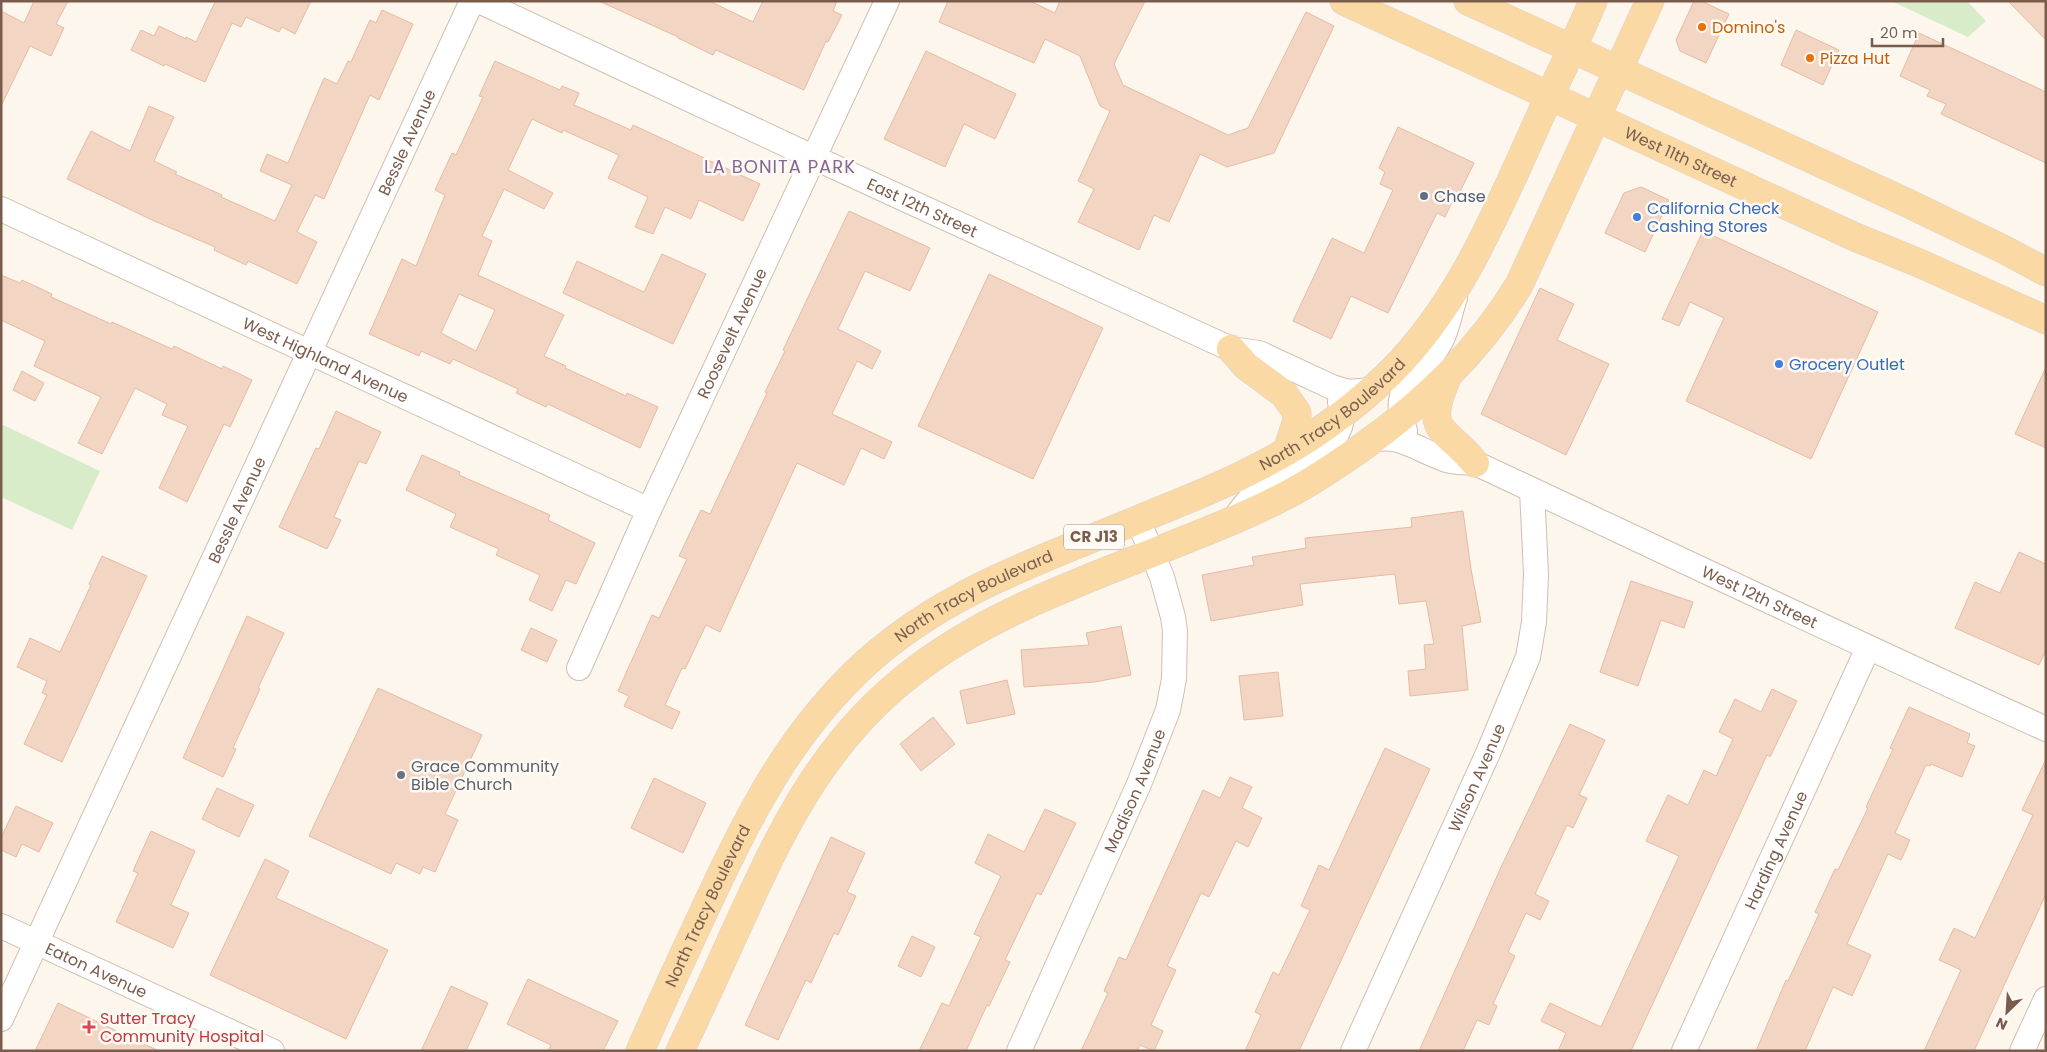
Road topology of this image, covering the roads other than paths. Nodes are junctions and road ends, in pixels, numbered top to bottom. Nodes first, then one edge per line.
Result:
1 (472, 1) edge
2 (479, 1) edge
3 (887, 1) edge
4 (1344, 1) edge
5 (1468, 1) edge
6 (1593, 1) edge
7 (1650, 1) edge
8 (1572, 49) junction
9 (1619, 70) junction
10 (1549, 96) junction
11 (1597, 118) junction
12 (815, 158) junction
13 (1, 209) edge
14 (2046, 272) edge
15 (1459, 284) junction
16 (2046, 320) edge
17 (1232, 349) junction
18 (310, 351) junction
19 (1446, 380) junction
20 (1332, 387) junction
21 (1371, 390) junction
22 (1342, 413) junction
23 (1402, 418) junction
24 (1370, 441) junction
25 (1413, 445) junction
26 (1286, 451) junction
27 (1475, 463) junction
28 (1532, 490) junction
29 (650, 510) junction
30 (1138, 520) junction
31 (1233, 520) junction
32 (1151, 553) junction
33 (1868, 648) junction
34 (579, 668) dead end
35 (2046, 729) edge
36 (1, 926) edge
37 (37, 942) junction
38 (2046, 999) edge
39 (1, 1018) edge
40 (272, 1051) edge
41 (640, 1051) edge
42 (680, 1051) edge
43 (1019, 1051) edge
44 (1353, 1051) edge
45 (1684, 1051) edge
46 (2022, 1051) edge

1 - 18 street, Bessle Avenue
2 - 12 street, East 12th Street
3 - 12 street, Roosevelt Avenue
4 - 10 main road, West 11th Street
5 - 8 main road
6 - 8 main road, North Tracy Boulevard
7 - 9 main road, North Tracy Boulevard
8 - 9 main road
8 - 10 main road, North Tracy Boulevard / CR J13
9 - 11 main road, North Tracy Boulevard
9 - 14 main road
10 - 11 main road, West 11th Street
10 - 15 main road, North Tracy Boulevard / CR J13
11 - 16 main road, West 11th Street
11 - 19 main road, North Tracy Boulevard / CR J13
12 - 17 street, East 12th Street
12 - 29 street, Roosevelt Avenue
13 - 18 street, West Highland Avenue
15 - 21 main road, North Tracy Boulevard / CR J13
15 - 23 street
17 - 20 street, East 12th Street
17 - 26 main road
18 - 29 street, West Highland Avenue
18 - 37 street, Bessle Avenue
19 - 23 main road, North Tracy Boulevard / CR J13
19 - 27 main road
20 - 21 street, East 12th Street
20 - 22 street
21 - 22 main road, North Tracy Boulevard / CR J13
22 - 26 main road, North Tracy Boulevard / CR J13
22 - 31 street
23 - 24 main road, North Tracy Boulevard / CR J13
23 - 25 street
24 - 25 street
24 - 31 main road, North Tracy Boulevard / CR J13
25 - 27 street
26 - 30 main road, North Tracy Boulevard / CR J13
27 - 28 street, West 12th Street
28 - 33 street, West 12th Street
28 - 44 street, Wilson Avenue
29 - 34 street, Roosevelt Avenue
30 - 32 street, Madison Avenue
30 - 41 main road, North Tracy Boulevard / CR J13
31 - 32 main road, North Tracy Boulevard / CR J13
32 - 42 main road, North Tracy Boulevard / CR J13
32 - 43 street, Madison Avenue
33 - 35 street, West 12th Street
33 - 45 street, Harding Avenue
36 - 37 street, Eaton Avenue
37 - 39 street, Bessle Avenue
37 - 40 street, Eaton Avenue
38 - 46 street

